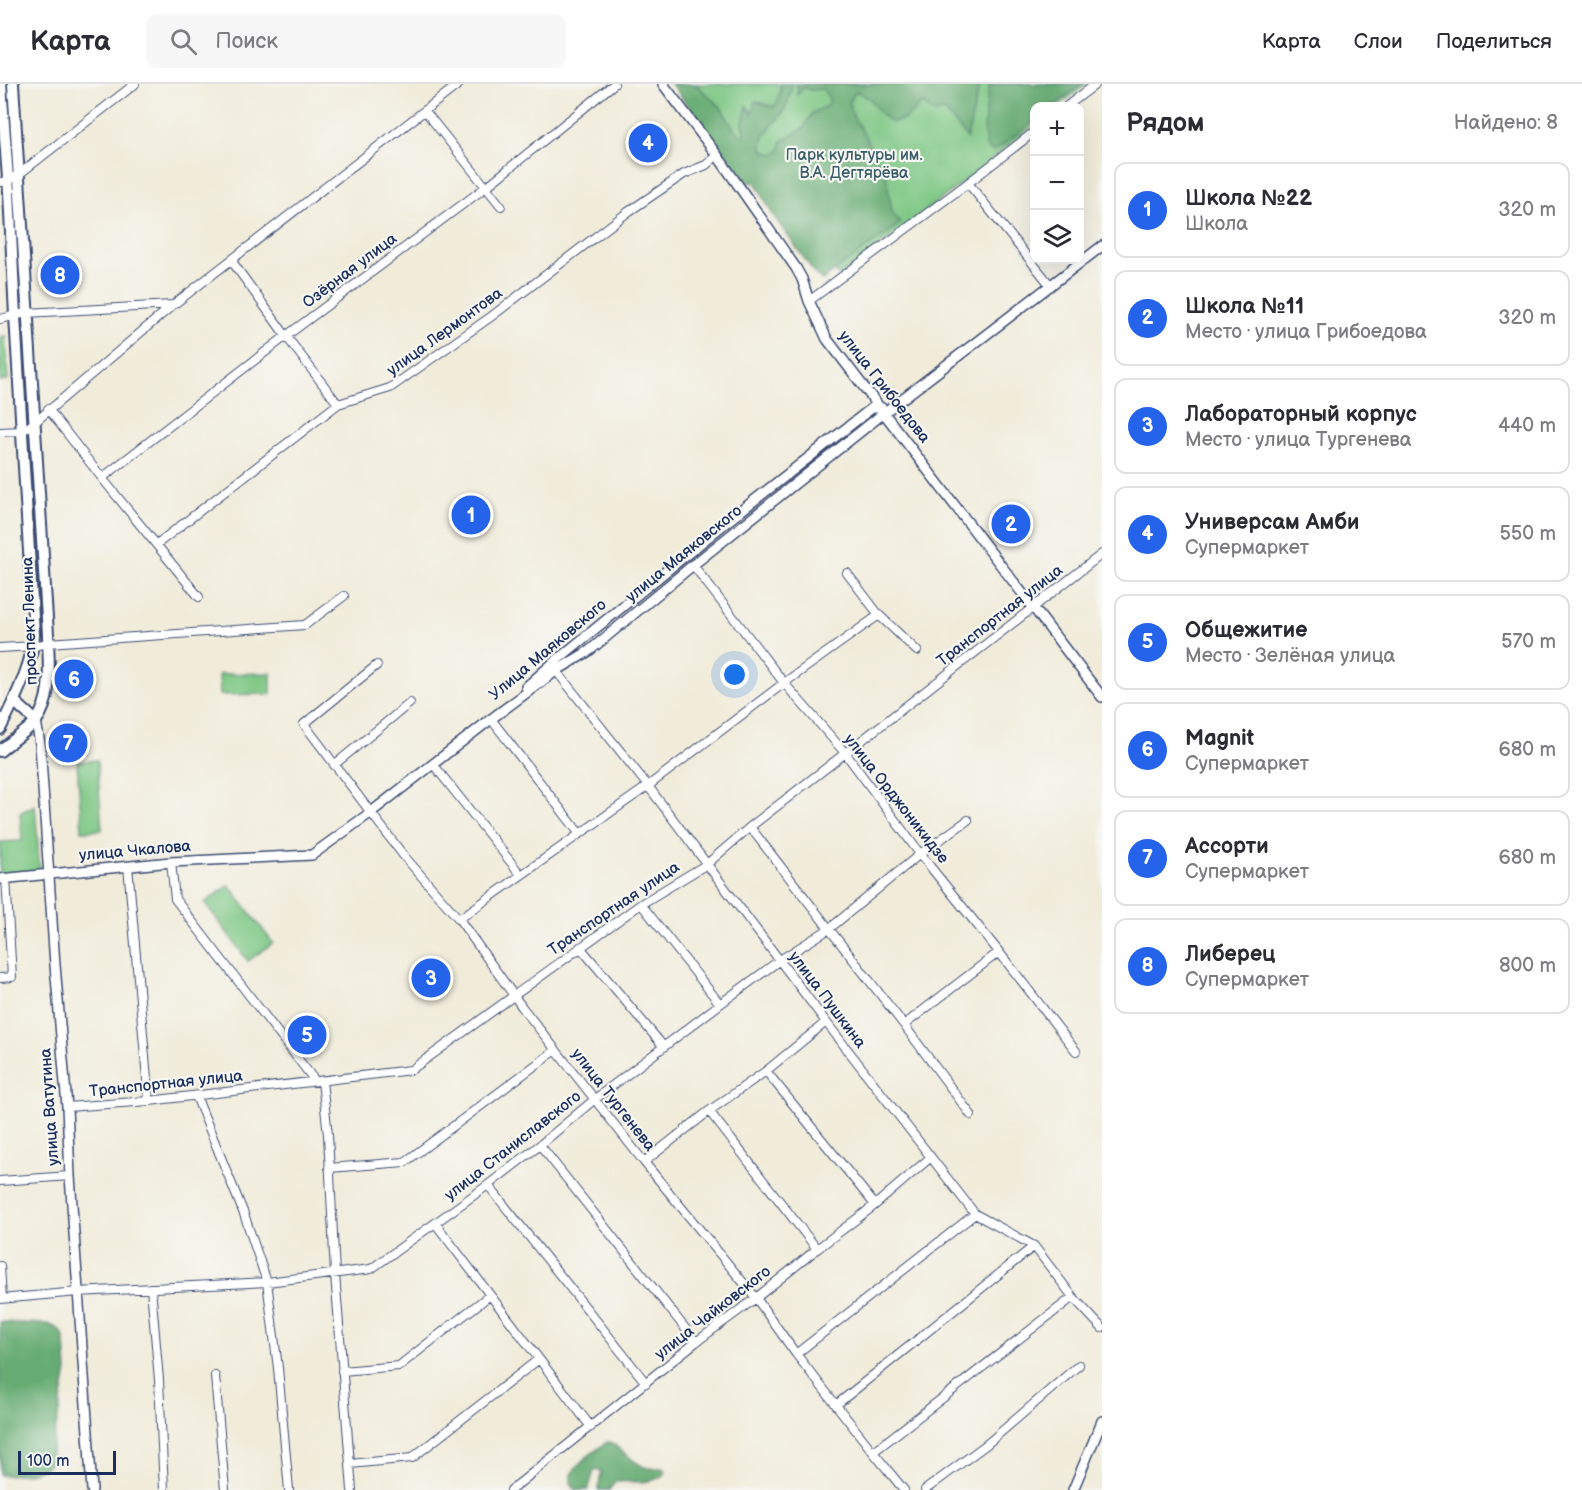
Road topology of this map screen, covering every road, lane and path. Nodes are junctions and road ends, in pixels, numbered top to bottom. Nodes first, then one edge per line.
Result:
1 (1, 84) edge
2 (13, 84) edge
3 (135, 84) edge
4 (459, 84) edge
5 (614, 84) edge
6 (663, 84) edge
7 (1096, 84) edge
8 (1072, 102) edge
9 (425, 111) junction
10 (1030, 136) edge
11 (717, 156) junction
12 (9, 180) edge
13 (968, 183) junction
14 (486, 187) junction
15 (501, 206) dead end
16 (1102, 246) edge
17 (231, 260) junction
18 (1051, 286) junction
19 (809, 302) junction
20 (173, 305) junction
21 (26, 314) junction
22 (15, 316) junction
23 (0, 320) edge
24 (286, 336) junction
25 (338, 404) junction
26 (48, 409) junction
27 (883, 410) junction
28 (34, 423) junction
29 (22, 431) junction
30 (0, 432) edge
31 (102, 478) junction
32 (157, 544) junction
33 (1102, 554) edge
34 (693, 565) junction
35 (847, 573) dead end
36 (344, 596) dead end
37 (199, 597) dead end
38 (1032, 607) junction
39 (879, 615) junction
40 (48, 642) junction
41 (34, 646) junction
42 (0, 648) edge
43 (917, 651) dead end
44 (377, 665) dead end
45 (554, 668) junction
46 (784, 683) junction
47 (1102, 697) edge
48 (15, 702) junction
49 (410, 704) dead end
50 (491, 719) junction
51 (36, 721) junction
52 (0, 729) edge
53 (0, 751) edge
54 (846, 754) junction
55 (433, 764) junction
56 (334, 765) junction
57 (648, 786) junction
58 (370, 813) junction
59 (968, 820) dead end
60 (750, 827) junction
61 (579, 833) junction
62 (920, 854) junction
63 (273, 856) joint
64 (171, 862) junction
65 (707, 864) junction
66 (128, 867) junction
67 (49, 874) junction
68 (521, 875) junction
69 (3, 878) edge
70 (641, 904) junction
71 (459, 919) junction
72 (829, 929) junction
73 (580, 947) junction
74 (999, 952) junction
75 (780, 960) junction
76 (0, 978) edge
77 (514, 995) junction
78 (720, 1004) junction
79 (826, 1022) junction
80 (904, 1025) junction
81 (664, 1047) junction
82 (556, 1050) junction
83 (1076, 1051) dead end
84 (766, 1071) junction
85 (318, 1081) junction
86 (196, 1096) junction
87 (595, 1099) junction
88 (149, 1101) junction
89 (67, 1107) junction
90 (709, 1111) junction
91 (970, 1115) dead end
92 (540, 1145) junction
93 (932, 1157) junction
94 (644, 1162) junction
95 (329, 1168) junction
96 (70, 1176) junction
97 (0, 1180) edge
98 (488, 1185) junction
99 (875, 1205) junction
100 (975, 1214) junction
101 (435, 1223) junction
102 (1034, 1246) junction
103 (817, 1249) junction
104 (0, 1266) edge
105 (334, 1274) junction
106 (267, 1282) junction
107 (151, 1288) junction
108 (78, 1292) junction
109 (490, 1295) junction
110 (1073, 1297) junction
111 (756, 1298) junction
112 (1, 1299) edge
113 (1102, 1328) edge
114 (696, 1342) junction
115 (796, 1354) junction
116 (539, 1359) junction
117 (1079, 1365) dead end
118 (342, 1371) junction
119 (215, 1376) dead end
120 (646, 1383) junction
121 (836, 1404) junction
122 (1102, 1421) edge
123 (591, 1426) junction
124 (873, 1452) junction
125 (350, 1464) junction
126 (92, 1490) edge
127 (164, 1490) edge
128 (225, 1490) edge
129 (289, 1490) edge
130 (352, 1490) edge
131 (511, 1490) edge
132 (904, 1490) edge
133 (925, 1490) edge
134 (1073, 1490) edge

1 - 12 main road, проспект Ленина
2 - 12 main road, проспект Ленина
3 - 12 street
4 - 9 street
5 - 14 street, Озёрная улица
6 - 11 street, улица Грибоедова
7 - 8 street
9 - 14 street
9 - 17 street
10 - 13 street
11 - 19 street, улица Грибоедова
11 - 25 street, улица Лермонтова
12 - 21 main road, проспект Ленина
12 - 22 main road, проспект Ленина
13 - 18 street
13 - 19 street
14 - 15 street
14 - 24 street, Озёрная улица
16 - 18 street, улица Маяковского
17 - 20 street
17 - 24 street
18 - 27 street, улица Маяковского
19 - 27 street, улица Грибоедова
20 - 21 street
20 - 26 street
21 - 22 street
21 - 28 main road, проспект Ленина
22 - 23 street
22 - 29 main road, проспект Ленина
24 - 25 street
24 - 31 street, Озёрная улица
25 - 32 street, улица Лермонтова
26 - 28 street
26 - 31 street
27 - 34 street, улица Маяковского
27 - 38 street, улица Грибоедова
27 - 45 street, Улица Маяковского
28 - 29 street
28 - 40 main road, проспект Ленина
29 - 30 street
29 - 41 main road, проспект Ленина
31 - 32 street
32 - 37 street
33 - 38 street, Транспортная улица
34 - 45 street, улица Маяковского
34 - 46 street, улица Орджоникидзе
35 - 39 street
36 - 40 street
38 - 47 street, улица Грибоедова
38 - 54 street, Транспортная улица
39 - 43 street
39 - 46 street
40 - 41 street
40 - 51 main road, проспект Ленина
41 - 42 street
41 - 48 main road, проспект Ленина
44 - 56 street, улица Тургенева
45 - 50 street, улица Маяковского
45 - 57 street, улица Пушкина
46 - 54 street, улица Орджоникидзе
46 - 57 street
48 - 51 main road, проспект Ленина
48 - 52 main road
49 - 56 street
50 - 55 street, улица Маяковского
50 - 61 street
51 - 53 main road
51 - 67 street, улица Ватутина
54 - 60 street, Транспортная улица
54 - 62 street, улица Орджоникидзе
55 - 58 street, улица Маяковского
55 - 68 street
56 - 58 street, улица Тургенева
57 - 61 street
57 - 65 street, улица Пушкина
58 - 63 street, улица Маяковского
58 - 71 street, улица Тургенева
59 - 62 street, улица Станиславского
60 - 65 street, Транспортная улица
60 - 72 street
61 - 68 street
62 - 72 street, улица Станиславского
62 - 74 street, улица Орджоникидзе
63 - 64 street, улица Чкалова
64 - 66 street, улица Чкалова
64 - 85 street
65 - 70 street, Транспортная улица
65 - 75 street, улица Пушкина
66 - 67 street, улица Чкалова
66 - 88 street
67 - 69 street, улица Чкалова
67 - 89 street, улица Ватутина
68 - 71 street
69 - 76 street
70 - 73 street, Транспортная улица
70 - 78 street
71 - 77 street, улица Тургенева
72 - 75 street, улица Станиславского
72 - 80 street
73 - 77 street, Транспортная улица
73 - 81 street
74 - 80 street
74 - 83 street, улица Орджоникидзе
75 - 78 street, улица Станиславского
75 - 79 street, улица Пушкина
77 - 82 street, улица Тургенева
77 - 85 street, Транспортная улица
78 - 81 street, улица Станиславского
79 - 84 street
79 - 93 street, улица Пушкина
80 - 91 street
81 - 87 street, улица Станиславского
82 - 87 street, улица Тургенева
82 - 95 street
84 - 90 street
84 - 99 street
85 - 86 street, Транспортная улица
85 - 95 street
86 - 88 street, Транспортная улица
86 - 106 street
87 - 92 street, улица Станиславского
87 - 94 street, улица Тургенева
88 - 89 street, Транспортная улица
89 - 96 street, улица Ватутина
90 - 94 street
90 - 103 street
92 - 98 street, улица Станиславского
92 - 114 street
93 - 99 street, улица Чайковского
93 - 100 street, улица Пушкина
94 - 111 street, улица Тургенева
95 - 105 street
96 - 97 street
96 - 108 street, улица Ватутина
98 - 101 street, улица Станиславского
98 - 120 street
99 - 103 street, улица Чайковского
100 - 102 street, улица Пушкина
100 - 115 street
101 - 105 street, улица Станиславского
101 - 109 street
102 - 110 street, улица Пушкина
102 - 121 street
103 - 111 street, улица Чайковского
104 - 112 street
105 - 106 street, улица Станиславского
105 - 118 street
106 - 107 street, улица Станиславского
106 - 129 street
107 - 108 street, улица Станиславского
107 - 127 street
108 - 112 street, улица Станиславского
108 - 126 street, улица Ватутина
109 - 116 street
109 - 118 street
110 - 113 street, улица Пушкина
110 - 124 street
111 - 114 street, улица Чайковского
111 - 115 street, улица Тургенева
114 - 120 street, улица Чайковского
115 - 121 street, улица Тургенева
116 - 123 street
116 - 125 street
117 - 133 street
118 - 125 street
119 - 128 street
120 - 123 street, улица Чайковского
121 - 124 street, улица Тургенева
122 - 134 street
123 - 131 street, улица Чайковского
124 - 132 street, улица Тургенева
125 - 130 street

